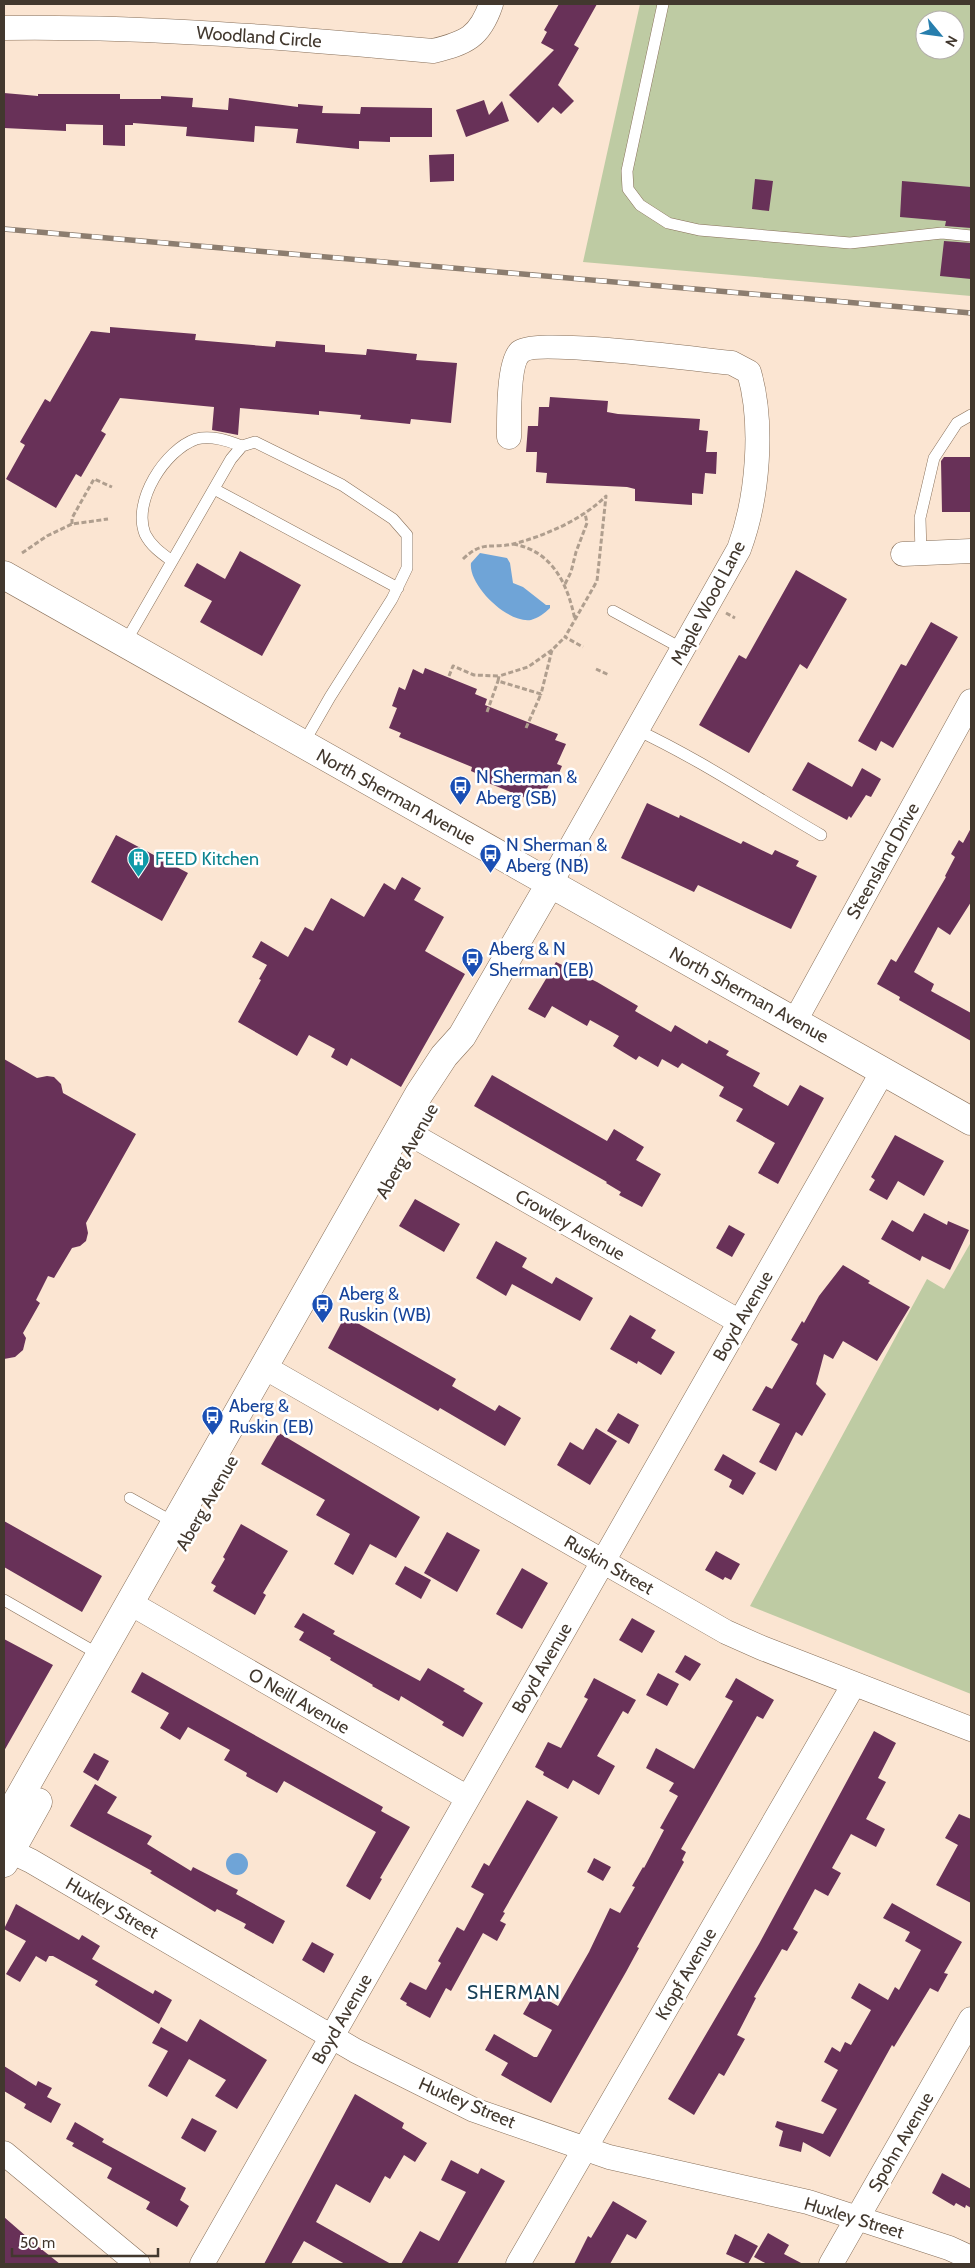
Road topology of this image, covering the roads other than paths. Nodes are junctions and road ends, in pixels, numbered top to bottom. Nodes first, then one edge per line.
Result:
1 (491, 4) edge
2 (663, 4) edge
3 (4, 28) edge
4 (971, 236) edge
5 (971, 415) edge
6 (509, 437) dead end
7 (242, 446) junction
8 (214, 489) junction
9 (971, 551) edge
10 (912, 553) joint
11 (172, 561) junction
12 (4, 575) edge
13 (398, 588) junction
14 (613, 611) dead end
15 (125, 644) junction
16 (683, 649) junction
17 (971, 701) edge
18 (637, 730) junction
19 (303, 744) junction
20 (821, 834) dead end
21 (550, 884) junction
22 (795, 1021) junction
23 (883, 1071) junction
24 (971, 1121) edge
25 (408, 1133) junction
26 (740, 1322) junction
27 (272, 1371) junction
28 (130, 1498) dead end
29 (183, 1527) junction
30 (603, 1561) junction
31 (4, 1600) edge
32 (138, 1608) junction
33 (100, 1656) junction
34 (854, 1684) junction
35 (971, 1729) edge
36 (468, 1798) junction
37 (4, 1824) edge
38 (6, 1854) edge
39 (971, 2019) edge
40 (332, 2037) junction
41 (585, 2149) junction
42 (4, 2153) edge
43 (858, 2218) junction
44 (971, 2258) edge
45 (138, 2264) edge
46 (202, 2264) edge
47 (518, 2264) edge
48 (831, 2264) edge

1 - 3 street, Woodland Circle
2 - 4 lane
5 - 10 lane
6 - 16 street, Maple Wood Lane
7 - 8 lane
7 - 11 lane
7 - 13 lane
8 - 11 lane
8 - 13 lane
9 - 10 street
11 - 15 lane
12 - 15 street, North Sherman Avenue
13 - 19 lane
14 - 16 lane
15 - 19 street, North Sherman Avenue
16 - 18 street, Maple Wood Lane
17 - 22 street, Steensland Drive
18 - 20 lane
18 - 21 street, Maple Wood Lane
19 - 21 street, North Sherman Avenue
21 - 22 street, North Sherman Avenue
21 - 25 street, Aberg Avenue
22 - 23 street, North Sherman Avenue
23 - 24 street, North Sherman Avenue
23 - 26 street, Boyd Avenue
25 - 26 street, Crowley Avenue
25 - 27 street, Aberg Avenue
26 - 30 street, Boyd Avenue
27 - 29 street, Aberg Avenue
27 - 30 street, Ruskin Street
28 - 29 lane
29 - 32 street, Aberg Avenue
30 - 34 street, Ruskin Street
30 - 36 street, Boyd Avenue
31 - 33 lane
32 - 33 street, Aberg Avenue
32 - 36 street, O Neill Avenue
32 - 38 street, Aberg Avenue
33 - 37 street, Aberg Avenue
34 - 35 street, Ruskin Street
34 - 41 street, Kropf Avenue
36 - 40 street, Boyd Avenue
38 - 40 street, Huxley Street
39 - 43 street, Spohn Avenue
40 - 41 street, Huxley Street
40 - 46 street, Boyd Avenue
41 - 43 street, Huxley Street
41 - 47 street, Kropf Avenue
42 - 45 street
43 - 44 street, Huxley Street
43 - 48 street, Spohn Avenue

